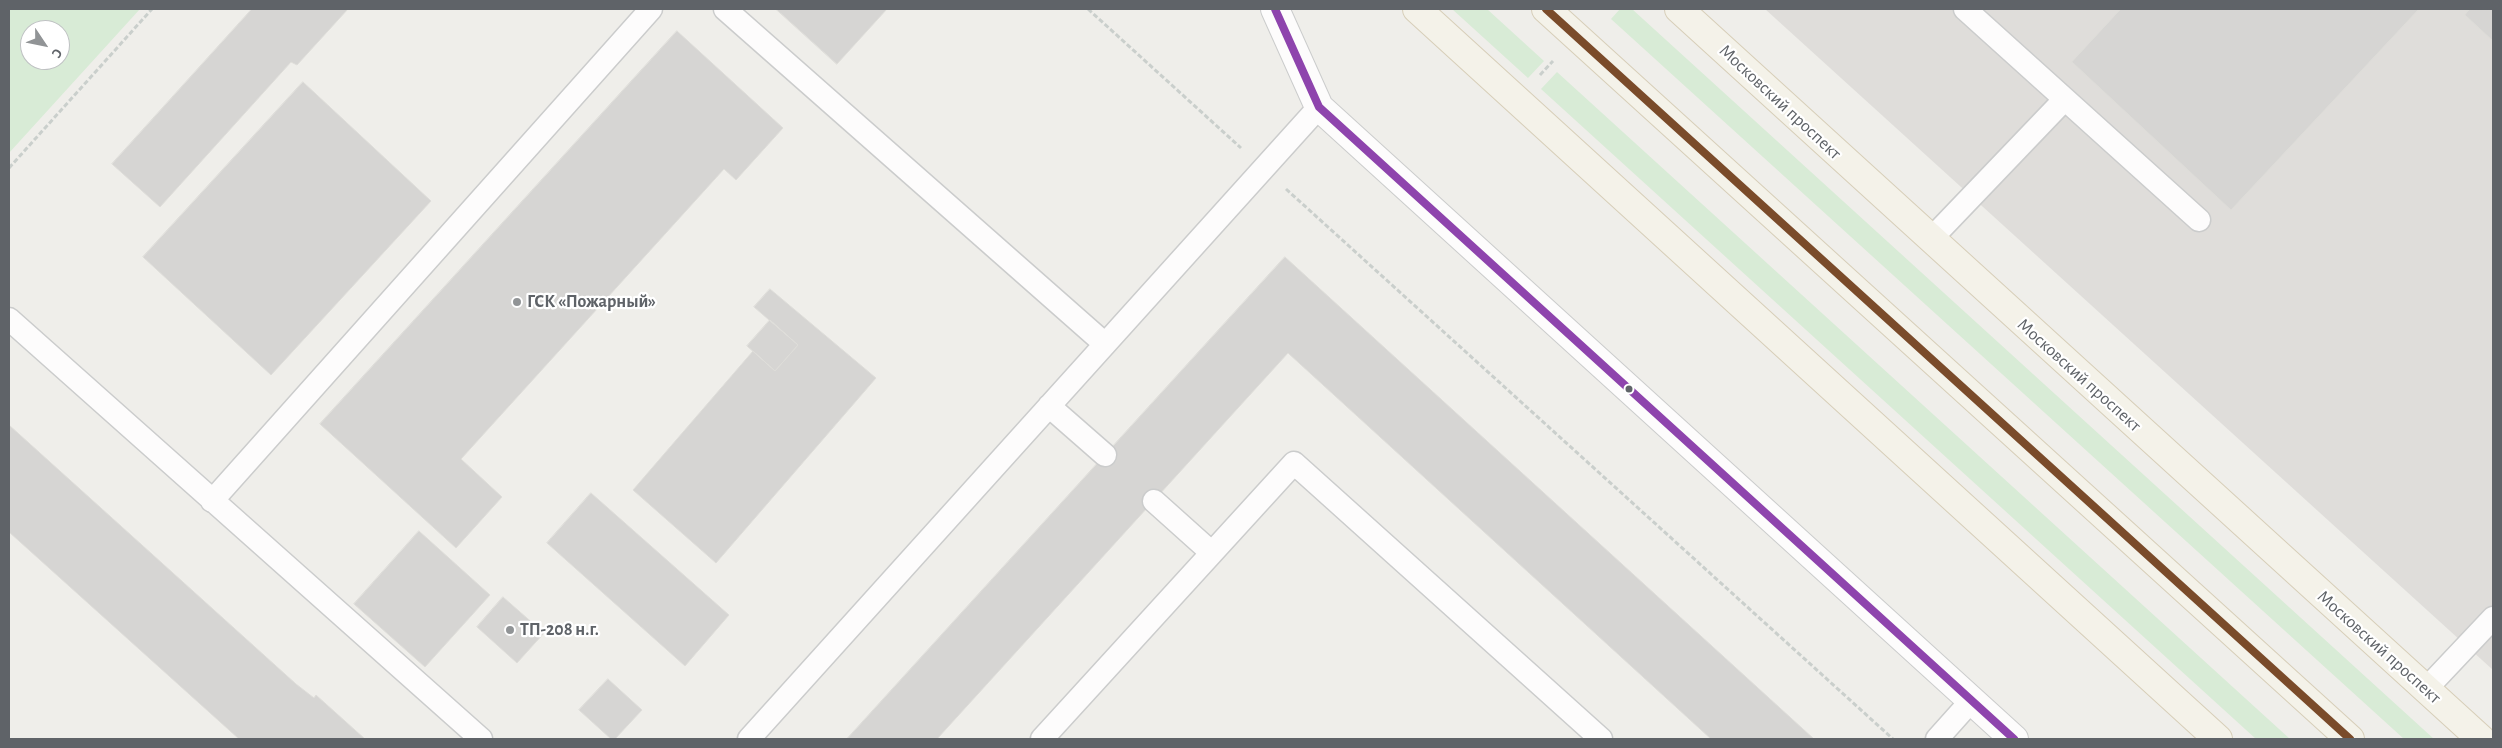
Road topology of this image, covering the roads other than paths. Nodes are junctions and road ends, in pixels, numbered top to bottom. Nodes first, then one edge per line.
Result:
1 (650, 9) edge
2 (724, 9) edge
3 (1275, 9) edge
4 (1417, 9) edge
5 (1546, 9) edge
6 (1679, 9) edge
7 (1965, 9) edge
8 (2064, 100) junction
9 (1319, 107) junction
10 (2198, 220) dead end
11 (1930, 240) junction
12 (9, 320) edge
13 (1105, 344) junction
14 (1049, 406) junction
15 (1105, 456) dead end
16 (212, 501) junction
17 (1154, 501) dead end
18 (1212, 553) junction
19 (2493, 618) edge
20 (2426, 689) junction
21 (1971, 701) junction
22 (480, 739) edge
23 (749, 739) edge
24 (1042, 739) edge
25 (1601, 739) edge
26 (1937, 739) edge
27 (2014, 739) edge
28 (2218, 739) edge
29 (2350, 739) edge
30 (2481, 739) edge

1 - 16 lane
2 - 13 lane
3 - 9 street
4 - 28 main road
5 - 29 main road
6 - 11 main road, Московский проспект
7 - 8 lane
8 - 10 lane
8 - 11 lane
9 - 13 lane
9 - 21 street
11 - 20 main road, Московский проспект
12 - 16 lane
13 - 14 lane
14 - 15 lane
14 - 23 lane
16 - 22 lane
17 - 18 lane
18 - 24 lane
18 - 25 lane
19 - 20 lane
20 - 30 main road, Московский проспект
21 - 26 lane
21 - 27 street

